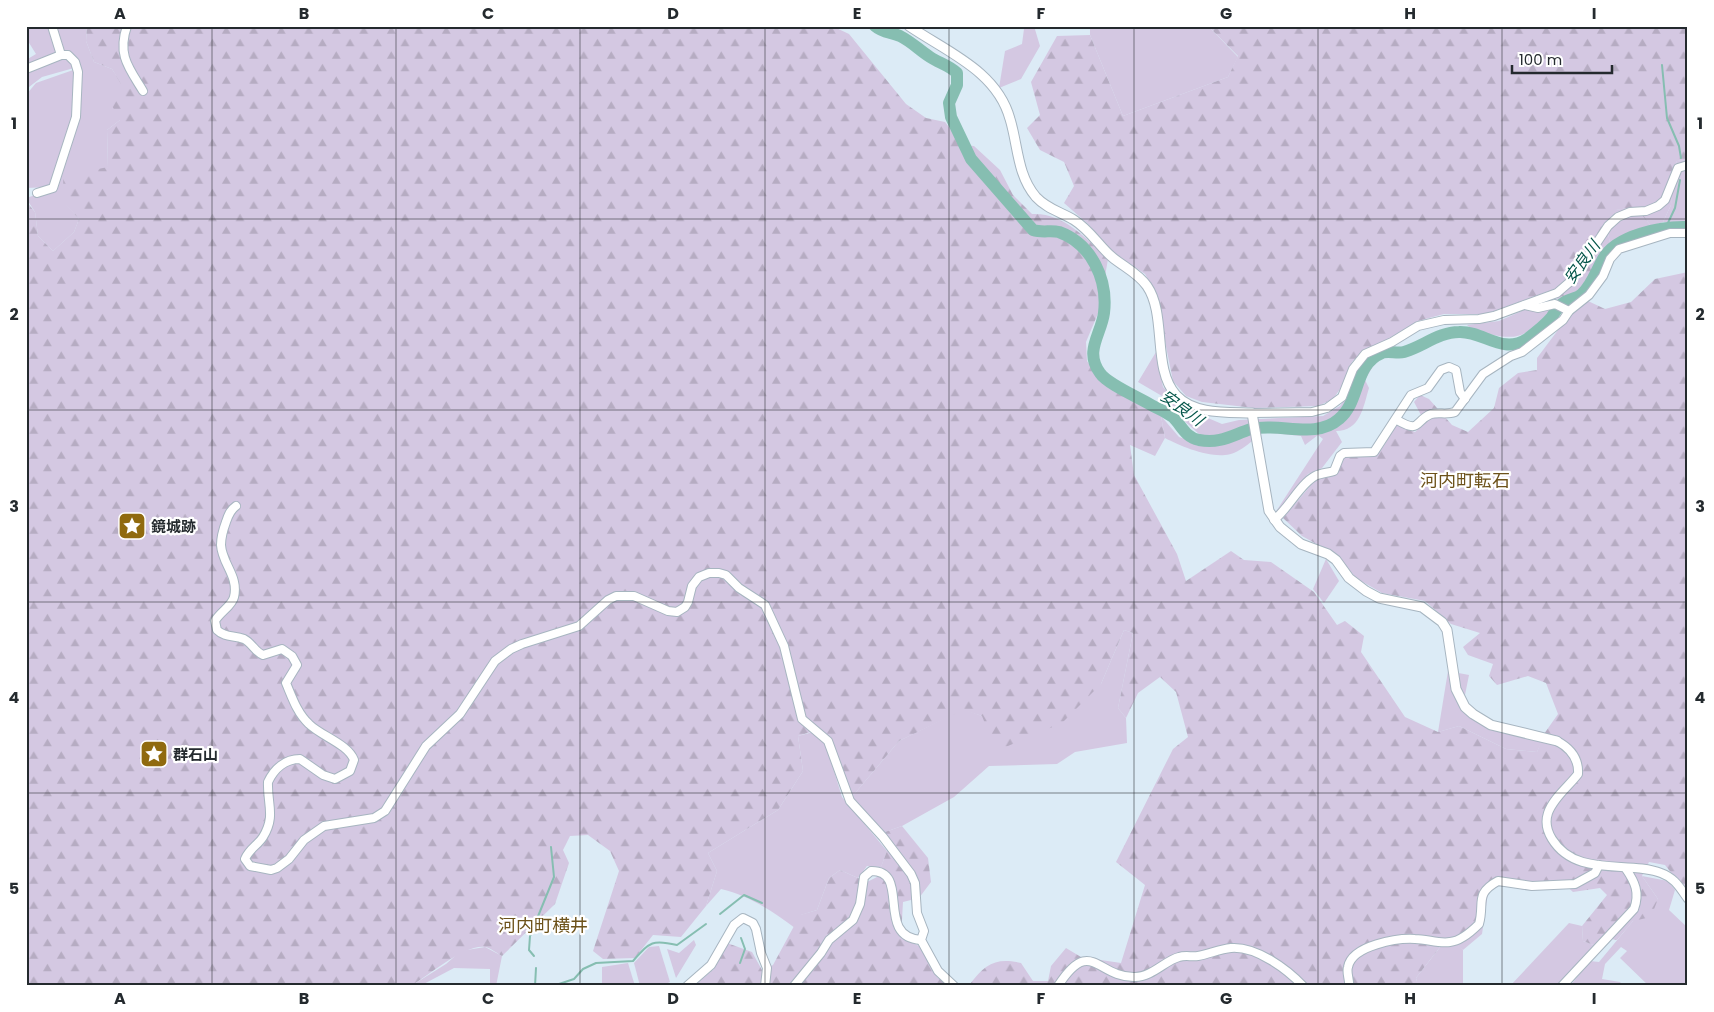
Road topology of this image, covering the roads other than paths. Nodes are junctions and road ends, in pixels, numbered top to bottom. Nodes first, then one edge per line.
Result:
1 (52, 26) edge
2 (127, 26) edge
3 (910, 26) edge
4 (61, 55) junction
5 (26, 69) edge
6 (143, 90) dead end
7 (1688, 165) edge
8 (37, 193) dead end
9 (1688, 234) edge
10 (1525, 305) junction
11 (1566, 309) junction
12 (1465, 399) junction
13 (1252, 416) junction
14 (1397, 420) junction
15 (236, 506) dead end
16 (1274, 520) junction
17 (1557, 741) joint
18 (1599, 865) junction
19 (1626, 869) junction
20 (1688, 899) edge
21 (921, 940) junction
22 (687, 986) edge
23 (765, 986) edge
24 (794, 986) edge
25 (954, 986) edge
26 (1058, 986) edge
27 (1304, 986) edge
28 (1350, 986) edge
29 (1562, 986) edge

1 - 4 street
2 - 6 street
3 - 13 street
4 - 5 street
4 - 8 street
7 - 10 street
9 - 11 street
10 - 11 street
10 - 13 street
11 - 12 street
12 - 14 street
12 - 14 street
13 - 16 street
14 - 16 street
15 - 21 street
16 - 17 street
17 - 18 street
18 - 19 street
18 - 28 street
19 - 20 street
19 - 29 street
21 - 24 street
21 - 25 street
22 - 23 street
26 - 27 street

